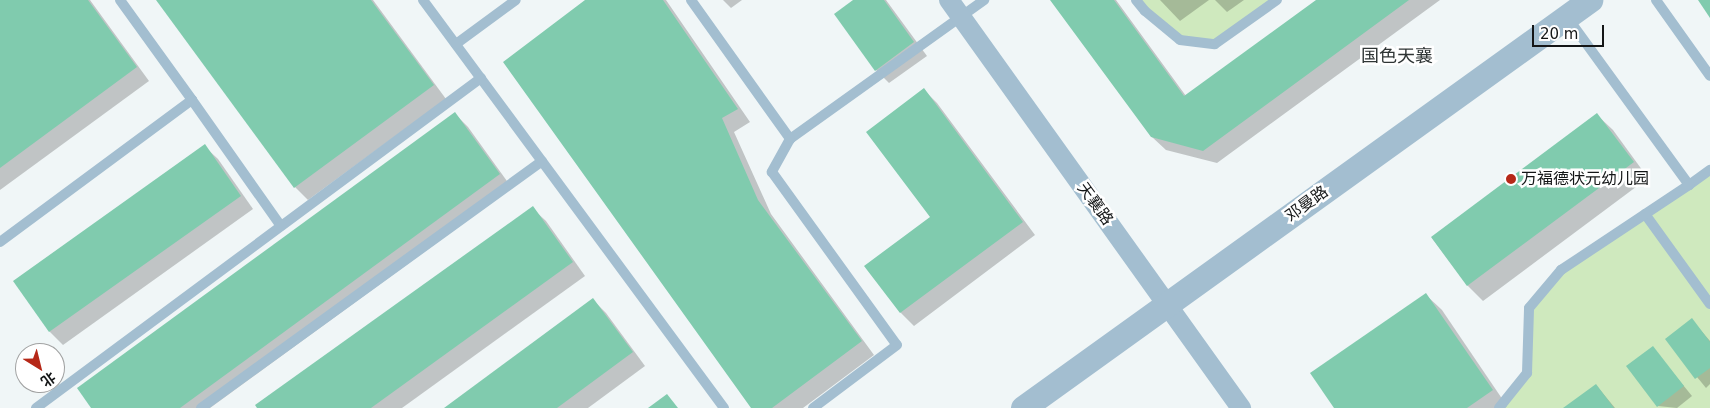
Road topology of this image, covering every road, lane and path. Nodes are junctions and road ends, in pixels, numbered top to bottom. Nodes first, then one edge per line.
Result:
1 (120, 0) edge
2 (423, 0) edge
3 (516, 0) edge
4 (691, 0) edge
5 (948, 0) edge
6 (984, 0) edge
7 (1136, 0) edge
8 (1277, 0) edge
9 (1589, 0) edge
10 (1656, 0) edge
11 (1567, 17) junction
12 (961, 18) junction
13 (456, 44) junction
14 (1710, 76) edge
15 (481, 78) junction
16 (192, 100) junction
17 (790, 140) junction
18 (542, 161) junction
19 (1710, 170) edge
20 (1689, 185) junction
21 (1645, 214) junction
22 (281, 226) junction
23 (0, 242) edge
24 (1710, 304) edge
25 (1167, 305) junction
26 (36, 408) edge
27 (201, 408) edge
28 (724, 408) edge
29 (813, 408) edge
30 (1023, 408) edge
31 (1241, 408) edge
32 (1499, 408) edge

1 - 16 lane
2 - 13 lane
3 - 13 lane
4 - 17 lane
5 - 12 street, 天襄路
6 - 12 lane
7 - 8 lane
9 - 11 street, 邓曼路
10 - 14 lane
11 - 20 lane
11 - 25 street, 邓曼路
12 - 17 lane
12 - 25 street, 天襄路
13 - 15 lane
15 - 18 lane
15 - 22 lane
16 - 22 lane
16 - 23 lane
17 - 29 lane
18 - 27 lane
18 - 28 lane
19 - 20 lane
20 - 21 lane
21 - 24 lane
21 - 32 lane
22 - 26 lane
25 - 30 street, 邓曼路
25 - 31 street, 天襄路

